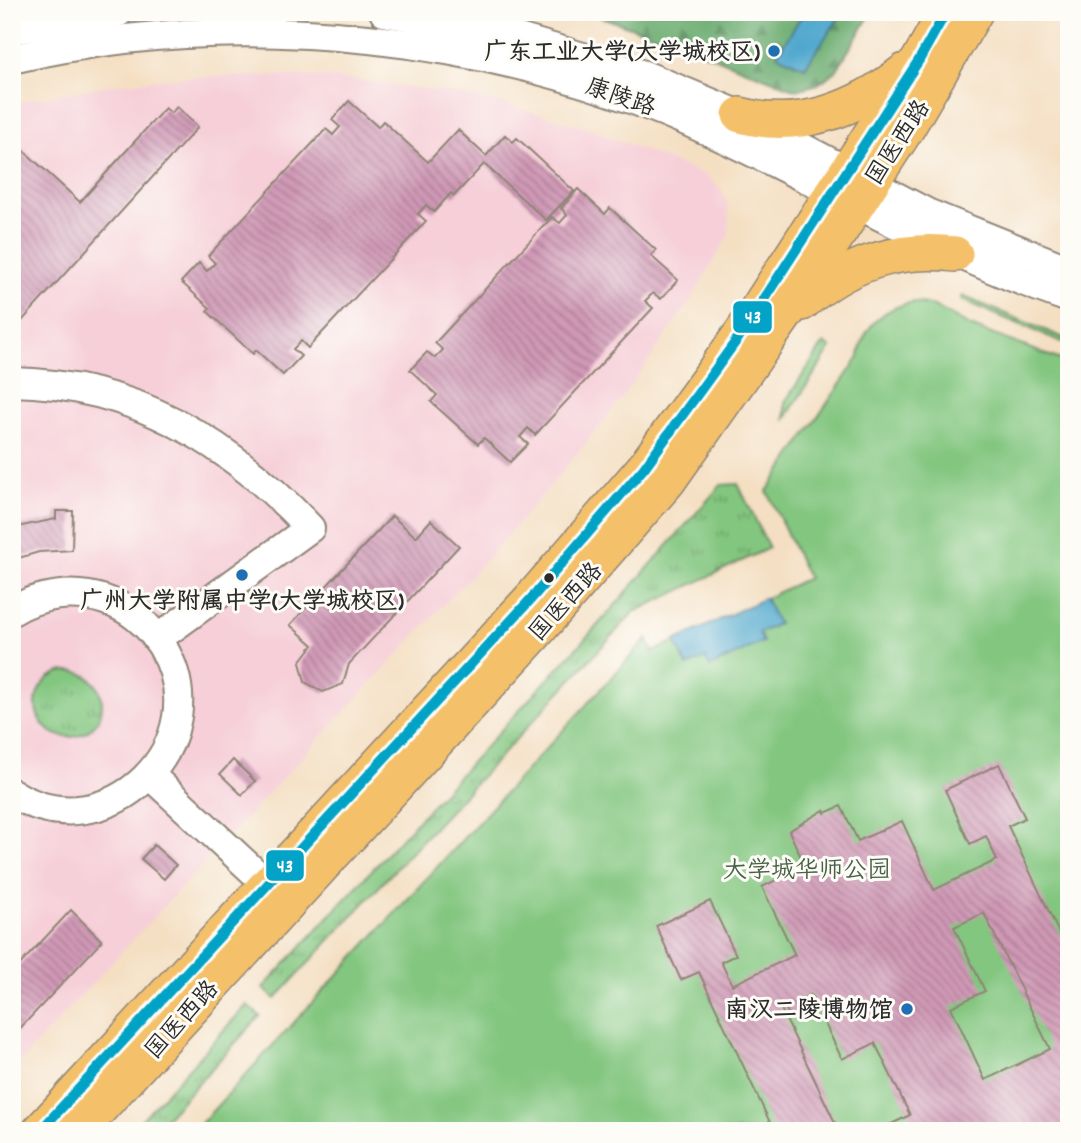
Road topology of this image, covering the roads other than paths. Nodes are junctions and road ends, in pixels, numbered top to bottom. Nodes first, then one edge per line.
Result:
1 (119, 12) edge
2 (383, 12) edge
3 (946, 12) edge
4 (975, 12) edge
5 (12, 30) edge
6 (12, 59) edge
7 (919, 60) junction
8 (740, 115) junction
9 (852, 187) junction
10 (955, 254) junction
11 (1069, 270) edge
12 (1069, 298) edge
13 (781, 322) junction
14 (12, 383) edge
15 (12, 611) edge
16 (158, 639) junction
17 (150, 775) junction
18 (12, 793) edge
19 (277, 893) junction
20 (40, 1131) edge
21 (79, 1131) edge

1 - 5 street
2 - 8 street, 康陵路
3 - 7 main road, 国医西路
4 - 9 main road, 国医西路
6 - 9 street, 康陵路
7 - 8 main road
7 - 9 main road, 国医西路
8 - 9 street, 康陵路
9 - 10 street, 康陵路
9 - 11 street, 康陵路
9 - 13 main road, 国医西路
9 - 19 main road, 国医西路
10 - 12 street, 康陵路
10 - 13 main road
13 - 19 main road, 国医西路
14 - 16 street
15 - 16 street
16 - 17 street
17 - 18 street
17 - 19 street
19 - 20 main road, 国医西路
19 - 21 main road, 国医西路

